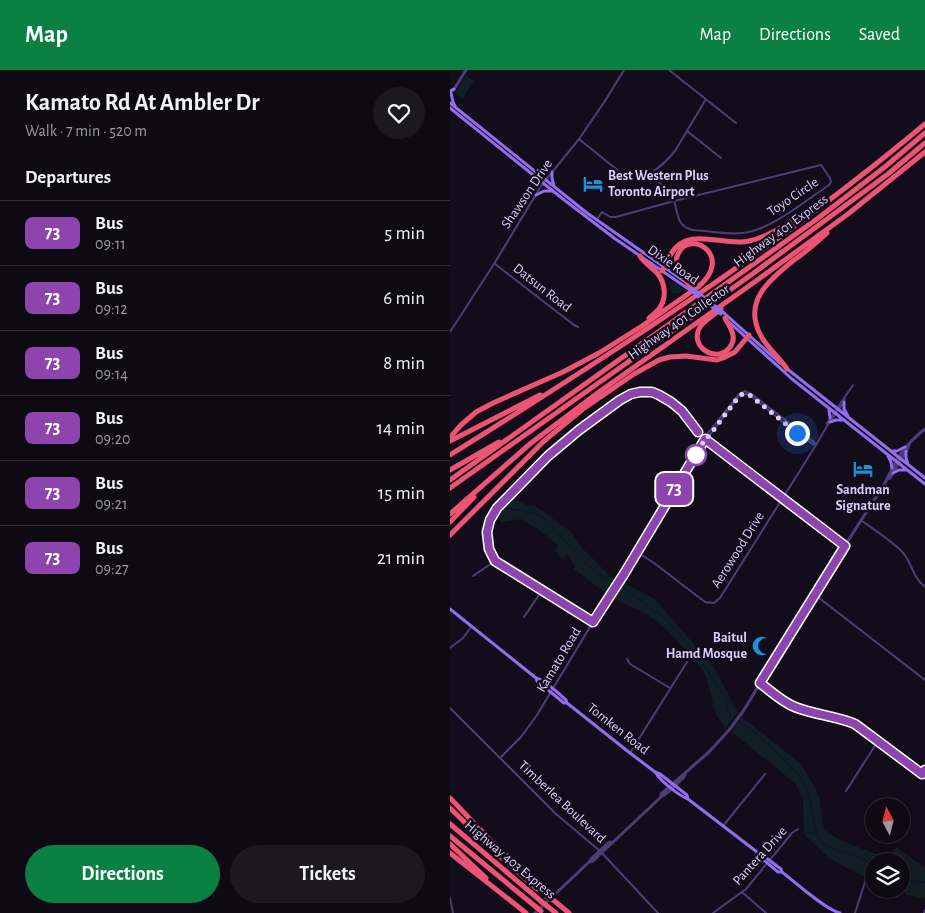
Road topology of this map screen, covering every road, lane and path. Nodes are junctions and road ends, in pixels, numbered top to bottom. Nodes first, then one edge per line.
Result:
1 (466, 70) edge
2 (624, 70) edge
3 (669, 70) edge
4 (451, 92) edge
5 (706, 99) junction
6 (450, 103) edge
7 (450, 110) edge
8 (456, 111) junction
9 (736, 123) dead end
10 (925, 124) edge
11 (687, 131) junction
12 (925, 133) edge
13 (579, 139) junction
14 (925, 143) edge
15 (925, 152) edge
16 (721, 158) dead end
17 (552, 172) junction
18 (650, 173) junction
19 (546, 180) junction
20 (543, 184) junction
21 (554, 187) junction
22 (552, 191) junction
23 (536, 195) junction
24 (674, 201) junction
25 (821, 206) junction
26 (848, 214) junction
27 (596, 219) junction
28 (640, 256) junction
29 (494, 264) junction
30 (663, 269) junction
31 (691, 289) junction
32 (736, 295) junction
33 (723, 315) junction
34 (578, 327) dead end
35 (450, 332) edge
36 (626, 337) junction
37 (748, 337) junction
38 (787, 369) junction
39 (853, 385) dead end
40 (557, 388) junction
41 (845, 397) junction
42 (844, 402) junction
43 (827, 407) junction
44 (836, 411) junction
45 (850, 419) junction
46 (830, 420) junction
47 (844, 420) junction
48 (523, 428) junction
49 (925, 429) edge
50 (450, 438) edge
51 (705, 439) junction
52 (816, 445) junction
53 (906, 449) junction
54 (891, 451) junction
55 (450, 455) edge
56 (888, 455) junction
57 (900, 458) junction
58 (897, 462) junction
59 (908, 464) junction
60 (892, 468) junction
61 (450, 470) edge
62 (907, 470) junction
63 (498, 472) junction
64 (893, 473) junction
65 (925, 478) edge
66 (450, 480) edge
67 (886, 480) junction
68 (925, 484) edge
69 (450, 488) edge
70 (782, 498) junction
71 (450, 514) edge
72 (860, 520) junction
73 (450, 522) edge
74 (450, 535) edge
75 (845, 546) junction
76 (637, 552) junction
77 (495, 561) junction
78 (473, 576) dead end
79 (925, 587) edge
80 (541, 591) junction
81 (814, 594) junction
82 (450, 609) edge
83 (524, 617) dead end
84 (593, 622) junction
85 (472, 626) junction
86 (450, 648) edge
87 (627, 659) dead end
88 (687, 662) dead end
89 (925, 680) edge
90 (760, 683) junction
91 (670, 688) junction
92 (552, 691) junction
93 (450, 708) edge
94 (878, 741) junction
95 (630, 753) junction
96 (500, 758) junction
97 (925, 770) edge
98 (765, 774) dead end
99 (924, 775) edge
100 (672, 786) junction
101 (846, 791) dead end
102 (450, 798) edge
103 (450, 808) edge
104 (450, 824) edge
105 (723, 826) junction
106 (798, 829) dead end
107 (450, 836) edge
108 (450, 844) edge
109 (601, 852) junction
110 (450, 853) edge
111 (769, 862) junction
112 (865, 882) dead end
113 (493, 887) junction
114 (742, 892) junction
115 (450, 898) edge
116 (550, 898) junction
117 (539, 911) edge
118 (453, 913) edge
119 (526, 913) edge
120 (556, 913) edge
121 (569, 913) edge
122 (658, 913) edge
123 (713, 913) edge
124 (766, 913) edge
125 (836, 913) edge
126 (840, 913) edge
127 (855, 913) edge

1 - 4 street
2 - 13 street, Shawson Drive
3 - 5 street
4 - 8 main road
5 - 9 street
5 - 11 street
6 - 8 main road, Dixie Road
7 - 8 main road
8 - 19 main road, Dixie Road
8 - 20 main road, Dixie Road
10 - 25 highway, Highway 401 Collector
11 - 16 street
11 - 18 street
12 - 48 highway, Highway 401 Express
13 - 17 street, Shawson Drive
13 - 18 street
14 - 69 highway, Highway 401 Express
15 - 26 highway, Highway 401 Collector
17 - 19 street, Shawson Drive
17 - 21 main road
18 - 24 street, Toyo Circle
19 - 20 street, Shawson Drive
19 - 21 main road, Dixie Road
20 - 22 main road, Dixie Road
20 - 23 street, Shawson Drive
21 - 27 main road, Dixie Road
22 - 23 main road
22 - 28 main road, Dixie Road
23 - 29 street, Shawson Drive
24 - 24 street, Toyo Circle
24 - 27 street, Toyo Circle
25 - 30 highway
25 - 40 highway, Highway 401 Collector
26 - 32 highway, Highway 401 Collector
26 - 38 highway
27 - 30 main road, Dixie Road
28 - 30 main road, Dixie Road
28 - 36 highway
29 - 34 street, Datsun Road
29 - 35 street, Shawson Drive
30 - 31 main road, Dixie Road
31 - 33 main road, Dixie Road, bridge
31 - 36 highway
32 - 33 highway
32 - 63 highway, Highway 401 Collector
33 - 37 main road, Dixie Road
36 - 50 highway
37 - 38 main road, Dixie Road
37 - 43 main road, Dixie Road
37 - 74 highway
38 - 44 main road, Dixie Road
39 - 41 street, Aerowood Drive
40 - 50 highway
40 - 55 highway, Highway 401 Collector
41 - 42 street, Aerowood Drive
41 - 44 street, Aerowood Drive
42 - 44 street, Aerowood Drive
42 - 45 main road
43 - 44 main road, Dixie Road
43 - 46 main road
44 - 45 main road, Dixie Road
44 - 46 street, Aerowood Drive
44 - 47 main road, Dixie Road
45 - 54 main road, Dixie Road
46 - 47 main road
46 - 52 street, Aerowood Drive
47 - 56 main road, Dixie Road
48 - 61 highway
48 - 66 highway, Highway 401 Express
49 - 53 street
51 - 52 street, Kamato Road
51 - 70 street
51 - 76 street, Kamato Road
51 - 77 street
52 - 70 street, Aerowood Drive
53 - 54 main road
53 - 57 street
53 - 59 main road
54 - 57 main road, Dixie Road
56 - 58 main road, Dixie Road
56 - 60 main road
57 - 58 street
57 - 59 main road, Dixie Road
58 - 60 street
58 - 62 main road, Dixie Road
58 - 64 street
59 - 65 main road, Dixie Road
60 - 67 street
62 - 64 main road
62 - 68 main road, Dixie Road
63 - 71 highway, Highway 401 Collector
63 - 73 highway
64 - 67 street
67 - 72 street
70 - 75 street
70 - 76 street, Aerowood Drive
72 - 75 street
72 - 79 street
75 - 81 street
76 - 84 street, Kamato Road
77 - 78 street
77 - 80 street
80 - 83 street
80 - 84 street
81 - 89 street
81 - 90 street
82 - 85 main road, Tomken Road
84 - 92 street, Kamato Road
85 - 86 street
85 - 92 main road, Tomken Road
87 - 91 street
88 - 91 street
90 - 94 street
90 - 100 street
91 - 95 street
92 - 95 main road, Tomken Road
92 - 96 street, Kamato Road
93 - 96 street, Timberlea Boulevard
94 - 99 street
94 - 101 street
95 - 100 main road, Tomken Road
96 - 109 street, Timberlea Boulevard
97 - 99 street
98 - 105 street
100 - 105 main road, Tomken Road
100 - 109 street
102 - 116 highway
103 - 116 highway
104 - 120 highway, Highway 403 Express
105 - 111 main road, Tomken Road
106 - 111 street, Pantera Drive
107 - 117 highway, Highway 403 Express
108 - 113 highway
109 - 117 street
109 - 122 street, Timberlea Boulevard
110 - 113 highway
111 - 114 street, Pantera Drive
111 - 125 main road, Tomken Road
112 - 127 street
113 - 119 highway
114 - 123 street, Pantera Drive
114 - 124 street
115 - 118 street
116 - 121 highway
125 - 126 main road, Tomken Road

